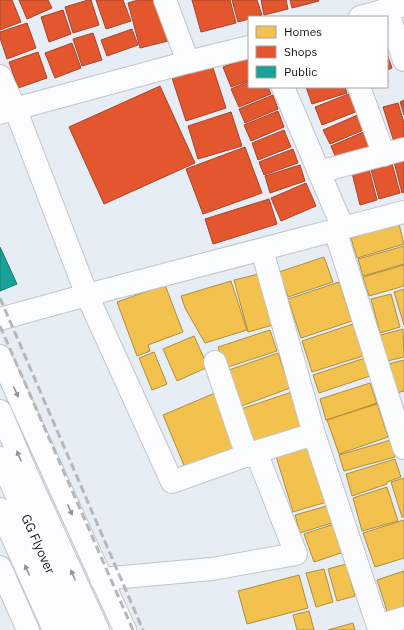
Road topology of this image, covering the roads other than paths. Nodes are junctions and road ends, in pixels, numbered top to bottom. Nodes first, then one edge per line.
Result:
1 (165, 0) edge
2 (388, 29) edge
3 (248, 47) edge
4 (404, 60) edge
5 (188, 62) junction
6 (0, 76) edge
7 (283, 88) edge
8 (360, 88) edge
9 (8, 111) edge
10 (394, 152) edge
11 (319, 172) junction
12 (404, 213) edge
13 (339, 229) junction
14 (262, 250) junction
15 (87, 295) junction
16 (0, 319) edge
17 (0, 356) edge
18 (215, 362) dead end
19 (0, 411) edge
20 (314, 434) junction
21 (404, 448) edge
22 (251, 454) junction
23 (0, 458) edge
24 (0, 509) edge
25 (0, 567) edge
26 (101, 579) junction
27 (404, 618) edge
28 (28, 630) edge
29 (54, 630) edge
30 (77, 630) edge
31 (98, 630) edge
32 (125, 630) edge

1 - 5 street
2 - 4 street
3 - 5 street
5 - 9 street
6 - 9 street
7 - 11 street
8 - 10 street
9 - 15 street
10 - 11 street
11 - 13 street
12 - 13 street
13 - 14 street
13 - 21 street
14 - 15 street
14 - 20 street
15 - 16 street
15 - 22 street
17 -> 26 street
18 - 22 street
31 -> 19 street
20 - 22 street
20 - 27 street
22 - 26 street
23 - 30 street, GG Flyover
29 -> 24 street, GG Flyover
25 - 28 street
26 - 32 street

